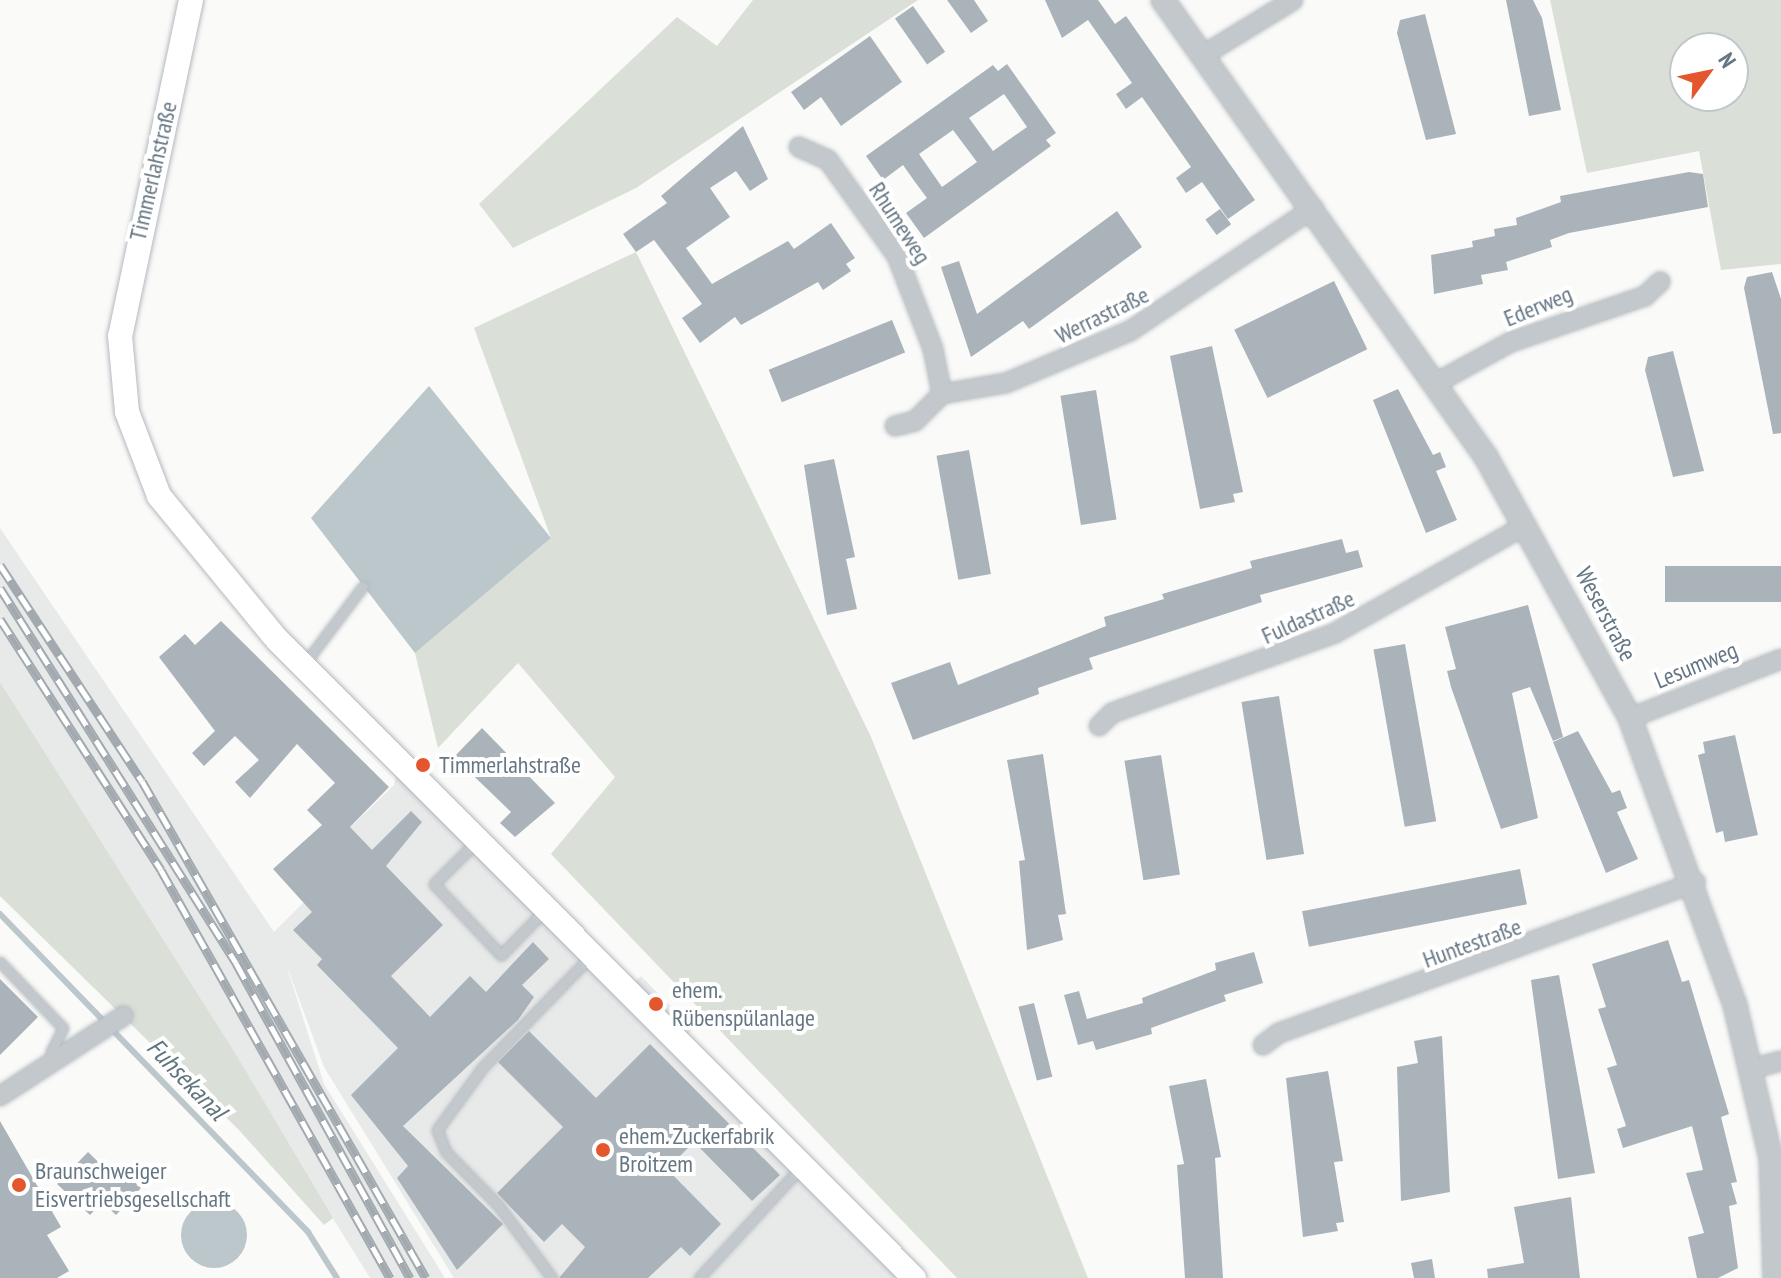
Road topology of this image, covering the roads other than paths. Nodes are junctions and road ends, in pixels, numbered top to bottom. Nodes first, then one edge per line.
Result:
1 (191, 0) edge
2 (1163, 0) edge
3 (1177, 0) edge
4 (1293, 0) edge
5 (1205, 54) junction
6 (799, 147) dead end
7 (1314, 208) junction
8 (1660, 282) dead end
9 (1436, 383) junction
10 (942, 394) junction
11 (895, 426) dead end
12 (1526, 525) junction
13 (363, 586) dead end
14 (1781, 659) edge
15 (304, 665) junction
16 (1630, 718) junction
17 (1099, 726) dead end
18 (477, 840) junction
19 (1696, 882) junction
20 (546, 908) junction
21 (592, 955) junction
22 (0, 962) edge
23 (119, 1020) dead end
24 (1263, 1045) dead end
25 (1781, 1061) edge
26 (56, 1063) junction
27 (1751, 1069) junction
28 (0, 1096) edge
29 (1771, 1159) junction
30 (803, 1166) junction
31 (1781, 1203) edge
32 (552, 1278) edge
33 (699, 1278) edge
34 (914, 1278) edge
35 (1775, 1278) edge

1 - 15 main road, Timmerlahstraße
2 - 5 street, Weserstraße
3 - 5 street, Weserstraße
4 - 5 street
5 - 7 street, Weserstraße
6 - 10 street, Rhumeweg
7 - 9 street, Weserstraße
7 - 10 street, Werrastraße
8 - 9 street, Ederweg
9 - 12 street, Weserstraße
10 - 11 street
12 - 16 street, Weserstraße
12 - 17 street, Fuldastraße
13 - 15 lane
14 - 16 street, Lesumweg
15 - 18 main road, Timmerlahstraße
16 - 19 street, Weserstraße
18 - 20 main road, Timmerlahstraße
18 - 20 lane
19 - 24 street, Huntestraße
19 - 27 street, Weserstraße
20 - 21 main road, Timmerlahstraße
21 - 30 main road, Timmerlahstraße
21 - 32 lane
22 - 26 lane
23 - 26 street
25 - 27 street
26 - 28 street
27 - 29 street, Weserstraße
29 - 31 street
29 - 35 street, Weserstraße
30 - 33 lane
30 - 34 main road, Timmerlahstraße

